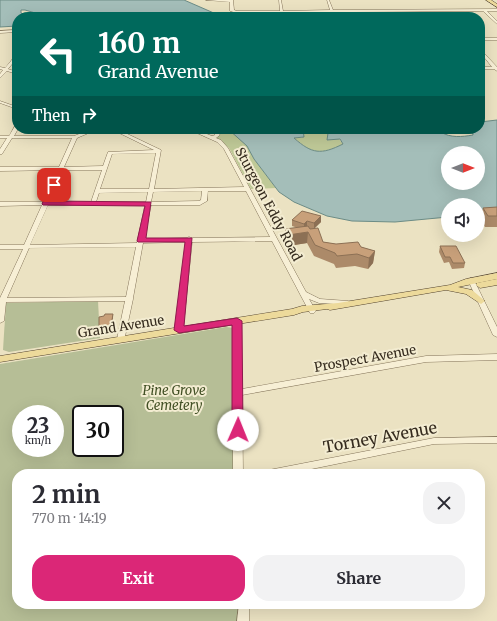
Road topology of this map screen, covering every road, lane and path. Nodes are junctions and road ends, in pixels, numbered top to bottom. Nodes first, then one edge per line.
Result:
1 (207, 0) edge
2 (280, 0) edge
3 (328, 0) edge
4 (489, 0) edge
5 (232, 1) edge
6 (497, 5) edge
7 (390, 11) joint
8 (410, 11) joint
9 (484, 11) junction
10 (497, 11) edge
11 (276, 12) joint
12 (282, 12) junction
13 (308, 12) joint
14 (332, 12) junction
15 (351, 12) joint
16 (429, 12) edge
17 (466, 12) edge
18 (497, 23) edge
19 (0, 32) edge
20 (12, 32) edge
21 (485, 39) edge
22 (497, 39) edge
23 (485, 56) edge
24 (12, 62) edge
25 (0, 68) edge
26 (485, 68) edge
27 (496, 69) edge
28 (6, 70) junction
29 (12, 72) edge
30 (1, 75) edge
31 (0, 102) edge
32 (12, 106) edge
33 (13, 134) edge
34 (83, 134) edge
35 (124, 134) edge
36 (203, 134) edge
37 (217, 134) edge
38 (0, 137) edge
39 (11, 137) junction
40 (75, 137) junction
41 (213, 138) junction
42 (159, 151) junction
43 (0, 153) edge
44 (62, 168) junction
45 (104, 168) junction
46 (0, 169) edge
47 (205, 189) junction
48 (248, 189) junction
49 (151, 190) junction
50 (97, 191) junction
51 (93, 203) junction
52 (149, 203) junction
53 (0, 204) edge
54 (46, 204) junction
55 (275, 239) junction
56 (189, 240) junction
57 (141, 243) junction
58 (0, 247) edge
59 (27, 247) junction
60 (497, 276) edge
61 (472, 283) junction
62 (494, 283) edge
63 (448, 287) junction
64 (303, 294) junction
65 (130, 298) junction
66 (2, 300) edge
67 (481, 301) junction
68 (350, 303) junction
69 (311, 309) junction
70 (237, 321) junction
71 (0, 322) edge
72 (179, 330) junction
73 (497, 335) edge
74 (120, 339) junction
75 (497, 357) edge
76 (0, 358) edge
77 (238, 393) junction
78 (497, 440) edge
79 (238, 469) edge
80 (294, 469) edge
81 (244, 609) edge
82 (243, 621) edge

1 - 5 street
2 - 12 street
3 - 14 street
4 - 6 main road
5 - 11 street
7 - 8 street
7 - 15 street
8 - 16 street
9 - 10 street
9 - 17 street
9 - 18 street
11 - 12 street
12 - 13 street
13 - 14 street
14 - 15 street
19 - 20 street
21 - 22 street
23 - 27 street
24 - 28 street
25 - 28 street
26 - 27 street
28 - 29 street
28 - 30 street
31 - 32 street
33 - 39 street
34 - 40 street
35 - 42 street
36 - 41 street, Sturgeon Eddy Road
37 - 41 street
38 - 39 street
39 - 40 street
39 - 43 street
40 - 44 street
41 - 48 street, Sturgeon Eddy Road
42 - 45 street
42 - 49 street
44 - 45 street
44 - 46 street
44 - 54 street
45 - 50 street
47 - 48 street
47 - 49 street
47 - 52 street
48 - 55 street, Sturgeon Eddy Road
49 - 50 street
49 - 52 street
50 - 51 street
51 - 52 street
51 - 54 street
52 - 57 street
53 - 54 street
54 - 59 street
55 - 56 street
55 - 64 street, Sturgeon Eddy Road
56 - 57 street
56 - 72 street
57 - 59 street
57 - 65 street
58 - 59 street
59 - 66 street
60 - 61 main road, Grand Avenue
61 - 62 main road, Grand Avenue
61 - 63 main road, Grand Avenue
61 - 67 street
62 - 67 main road
63 - 67 main road
63 - 68 main road, Grand Avenue
64 - 68 street
64 - 69 street, Sturgeon Eddy Road
65 - 66 street
65 - 74 street
66 - 71 street
67 - 73 street
68 - 69 main road, Grand Avenue
69 - 70 main road, Grand Avenue
70 - 72 main road, Grand Avenue
70 - 77 street
72 - 74 main road, Grand Avenue
74 - 76 main road, Grand Avenue
75 - 77 street, Prospect Avenue
77 - 79 street
78 - 80 street, Torney Avenue
81 - 82 street

